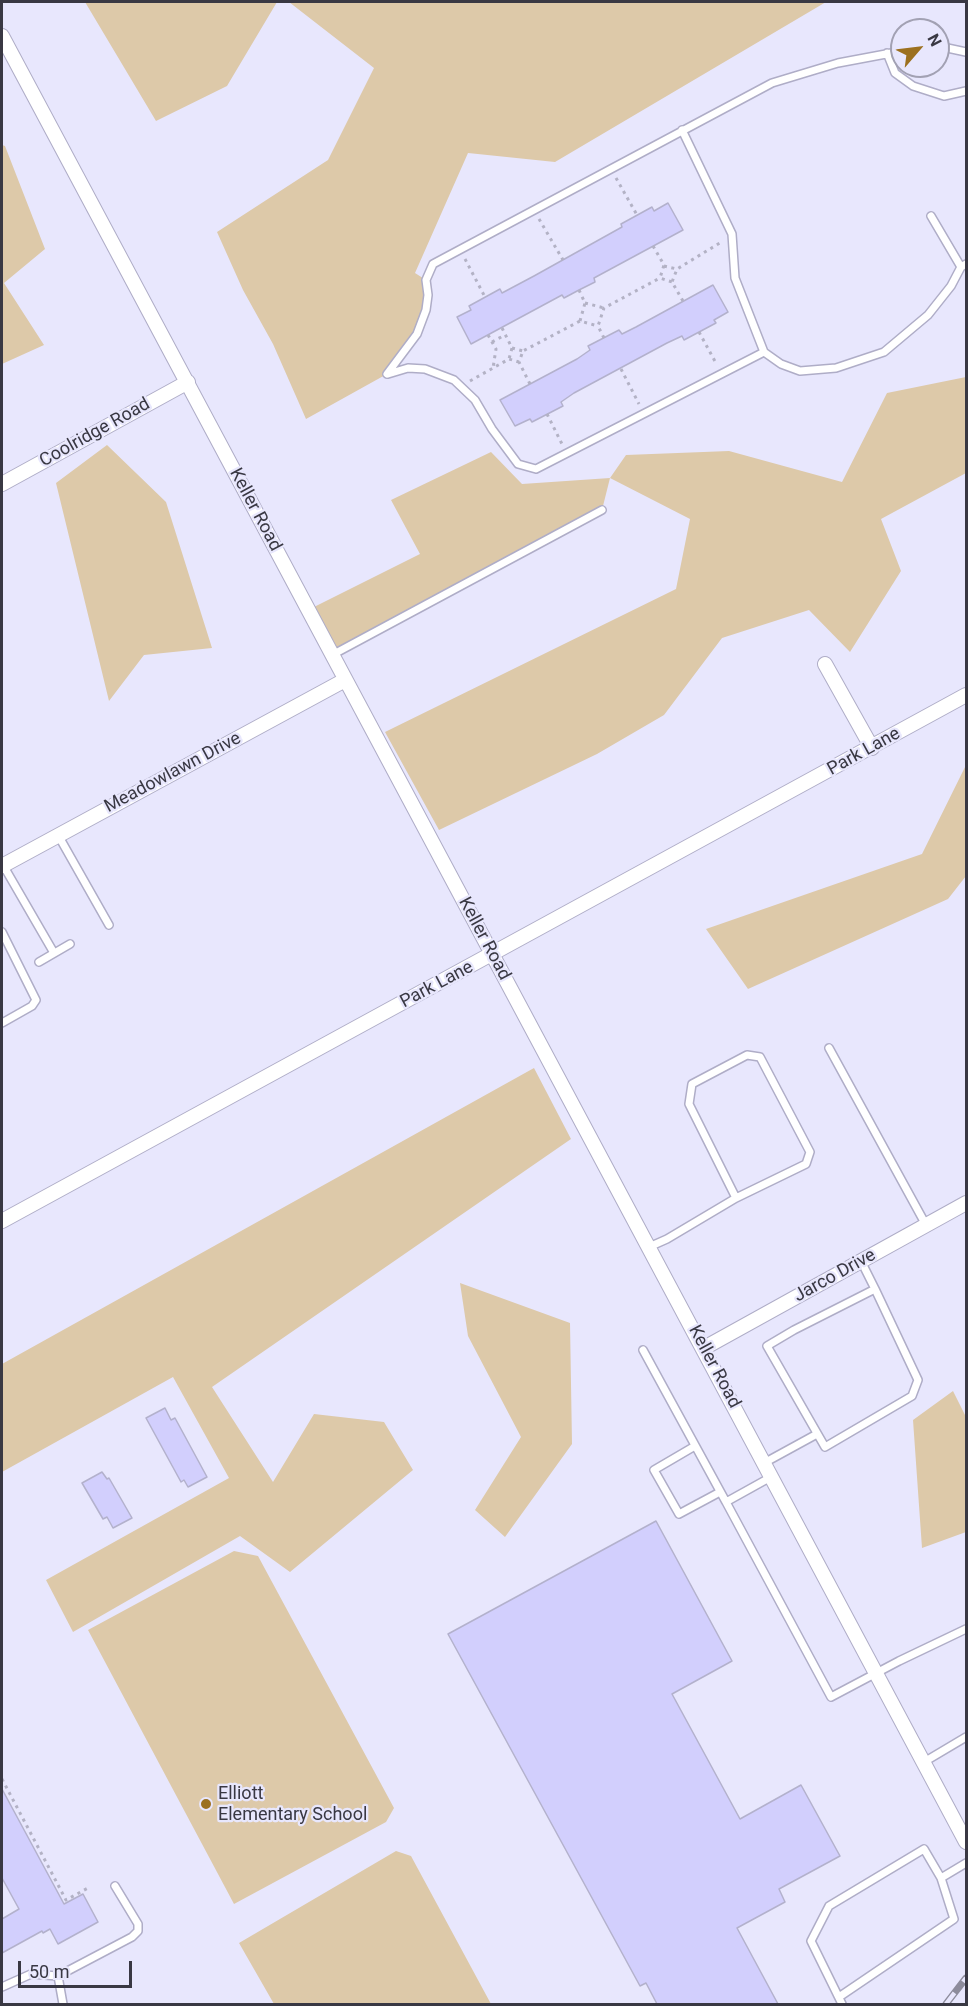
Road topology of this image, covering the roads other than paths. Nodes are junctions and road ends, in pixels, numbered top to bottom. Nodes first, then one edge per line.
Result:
1 (2, 36) edge
2 (950, 49) edge
3 (966, 52) edge
4 (887, 53) junction
5 (890, 53) edge
6 (966, 90) edge
7 (682, 129) junction
8 (931, 216) dead end
9 (964, 266) edge
10 (764, 352) junction
11 (188, 382) junction
12 (2, 484) edge
13 (602, 510) dead end
14 (332, 655) junction
15 (825, 664) dead end
16 (345, 680) junction
17 (966, 695) edge
18 (872, 748) junction
19 (58, 835) junction
20 (2, 865) edge
21 (109, 925) dead end
22 (2, 932) edge
23 (70, 944) dead end
24 (54, 953) junction
25 (492, 955) junction
26 (39, 962) dead end
27 (2, 1023) edge
28 (829, 1048) dead end
29 (736, 1198) junction
30 (966, 1203) edge
31 (2, 1221) edge
32 (926, 1225) junction
33 (649, 1246) junction
34 (861, 1261) junction
35 (875, 1289) junction
36 (704, 1348) junction
37 (643, 1350) dead end
38 (817, 1434) junction
39 (695, 1446) junction
40 (763, 1463) junction
41 (771, 1477) junction
42 (720, 1492) junction
43 (726, 1502) junction
44 (966, 1629) edge
45 (876, 1672) junction
46 (966, 1737) edge
47 (924, 1762) junction
48 (966, 1842) edge
49 (966, 1863) edge
50 (941, 1878) junction
51 (115, 1886) dead end
52 (58, 1976) junction
53 (2, 1987) edge
54 (841, 2001) edge
55 (63, 2004) edge

1 - 11 street, Keller Road
2 - 3 lane
4 - 5 lane
4 - 6 lane
4 - 7 lane
7 - 10 lane
7 - 10 lane
8 - 9 lane
9 - 10 lane
11 - 12 street, Coolridge Road
11 - 14 street, Keller Road
13 - 14 lane
14 - 16 street, Keller Road
15 - 18 street
16 - 19 street, Meadowlawn Drive
16 - 25 street, Keller Road
17 - 18 street, Park Lane
18 - 25 street, Park Lane
19 - 20 street, Meadowlawn Drive
19 - 21 lane
20 - 24 lane
22 - 27 lane
23 - 24 lane
24 - 26 lane
25 - 31 street, Park Lane
25 - 33 street, Keller Road
28 - 32 lane
29 - 29 lane
29 - 33 lane
30 - 32 street, Jarco Drive
32 - 34 street, Jarco Drive
33 - 36 street, Keller Road
34 - 35 lane
34 - 36 street, Jarco Drive
35 - 38 lane
35 - 38 lane
36 - 40 street, Keller Road
37 - 39 lane
38 - 40 lane
39 - 42 lane
39 - 42 lane
40 - 41 street, Keller Road
41 - 43 lane
41 - 45 street, Keller Road
42 - 43 lane
43 - 45 lane
44 - 45 lane
45 - 47 street, Keller Road
46 - 47 lane
47 - 48 street, Keller Road
49 - 50 lane
50 - 54 lane
50 - 54 lane
51 - 52 lane
52 - 53 lane
52 - 55 lane

